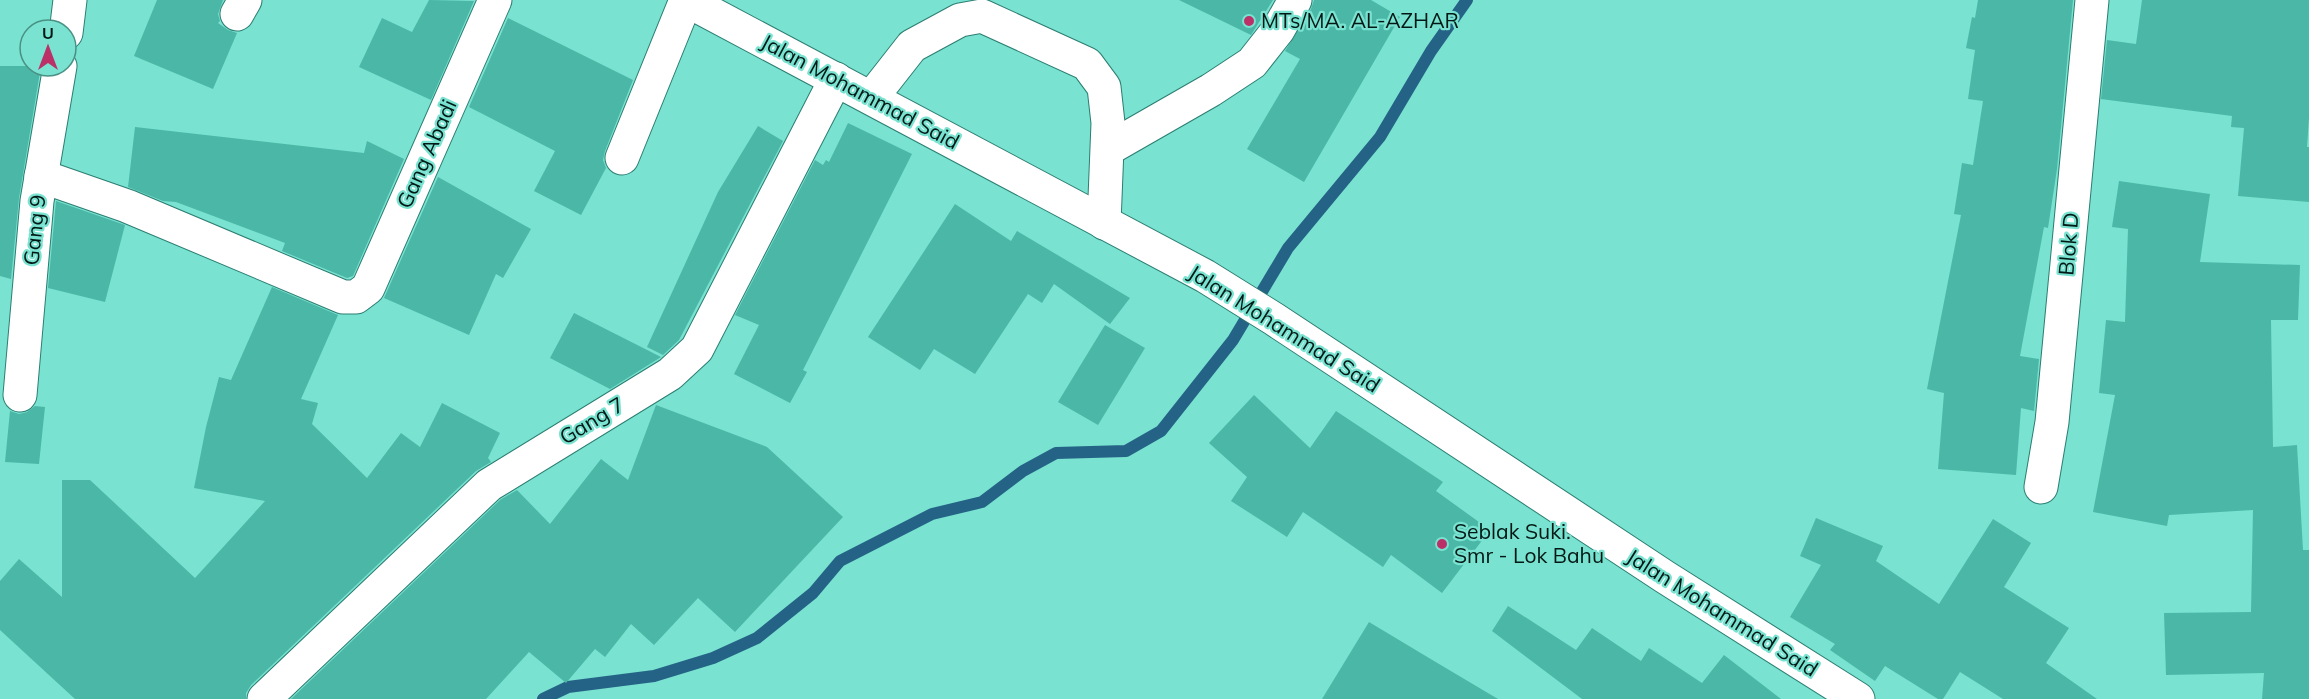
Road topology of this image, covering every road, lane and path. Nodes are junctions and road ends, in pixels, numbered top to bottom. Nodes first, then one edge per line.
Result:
1 (70, 0) edge
2 (495, 0) edge
3 (686, 0) edge
4 (1295, 0) edge
5 (2092, 0) edge
6 (958, 10) edge
7 (68, 18) edge
8 (58, 78) edge
9 (836, 79) junction
10 (872, 97) junction
11 (1108, 149) junction
12 (622, 158) dead end
13 (41, 176) junction
14 (1104, 223) junction
15 (20, 395) dead end
16 (2041, 487) dead end
17 (264, 699) edge
18 (1858, 699) edge

1 - 7 street
2 - 13 street, Gang Abadi
3 - 9 street, Jalan Mohammad Said
3 - 12 street
4 - 11 street
5 - 16 street, Blok D
6 - 10 street
6 - 11 street
8 - 13 street, Gang 9
9 - 10 street, Jalan Mohammad Said
9 - 17 street, Gang 7
10 - 14 street, Jalan Mohammad Said
11 - 14 street
13 - 15 street, Gang 9
14 - 18 street, Jalan Mohammad Said

